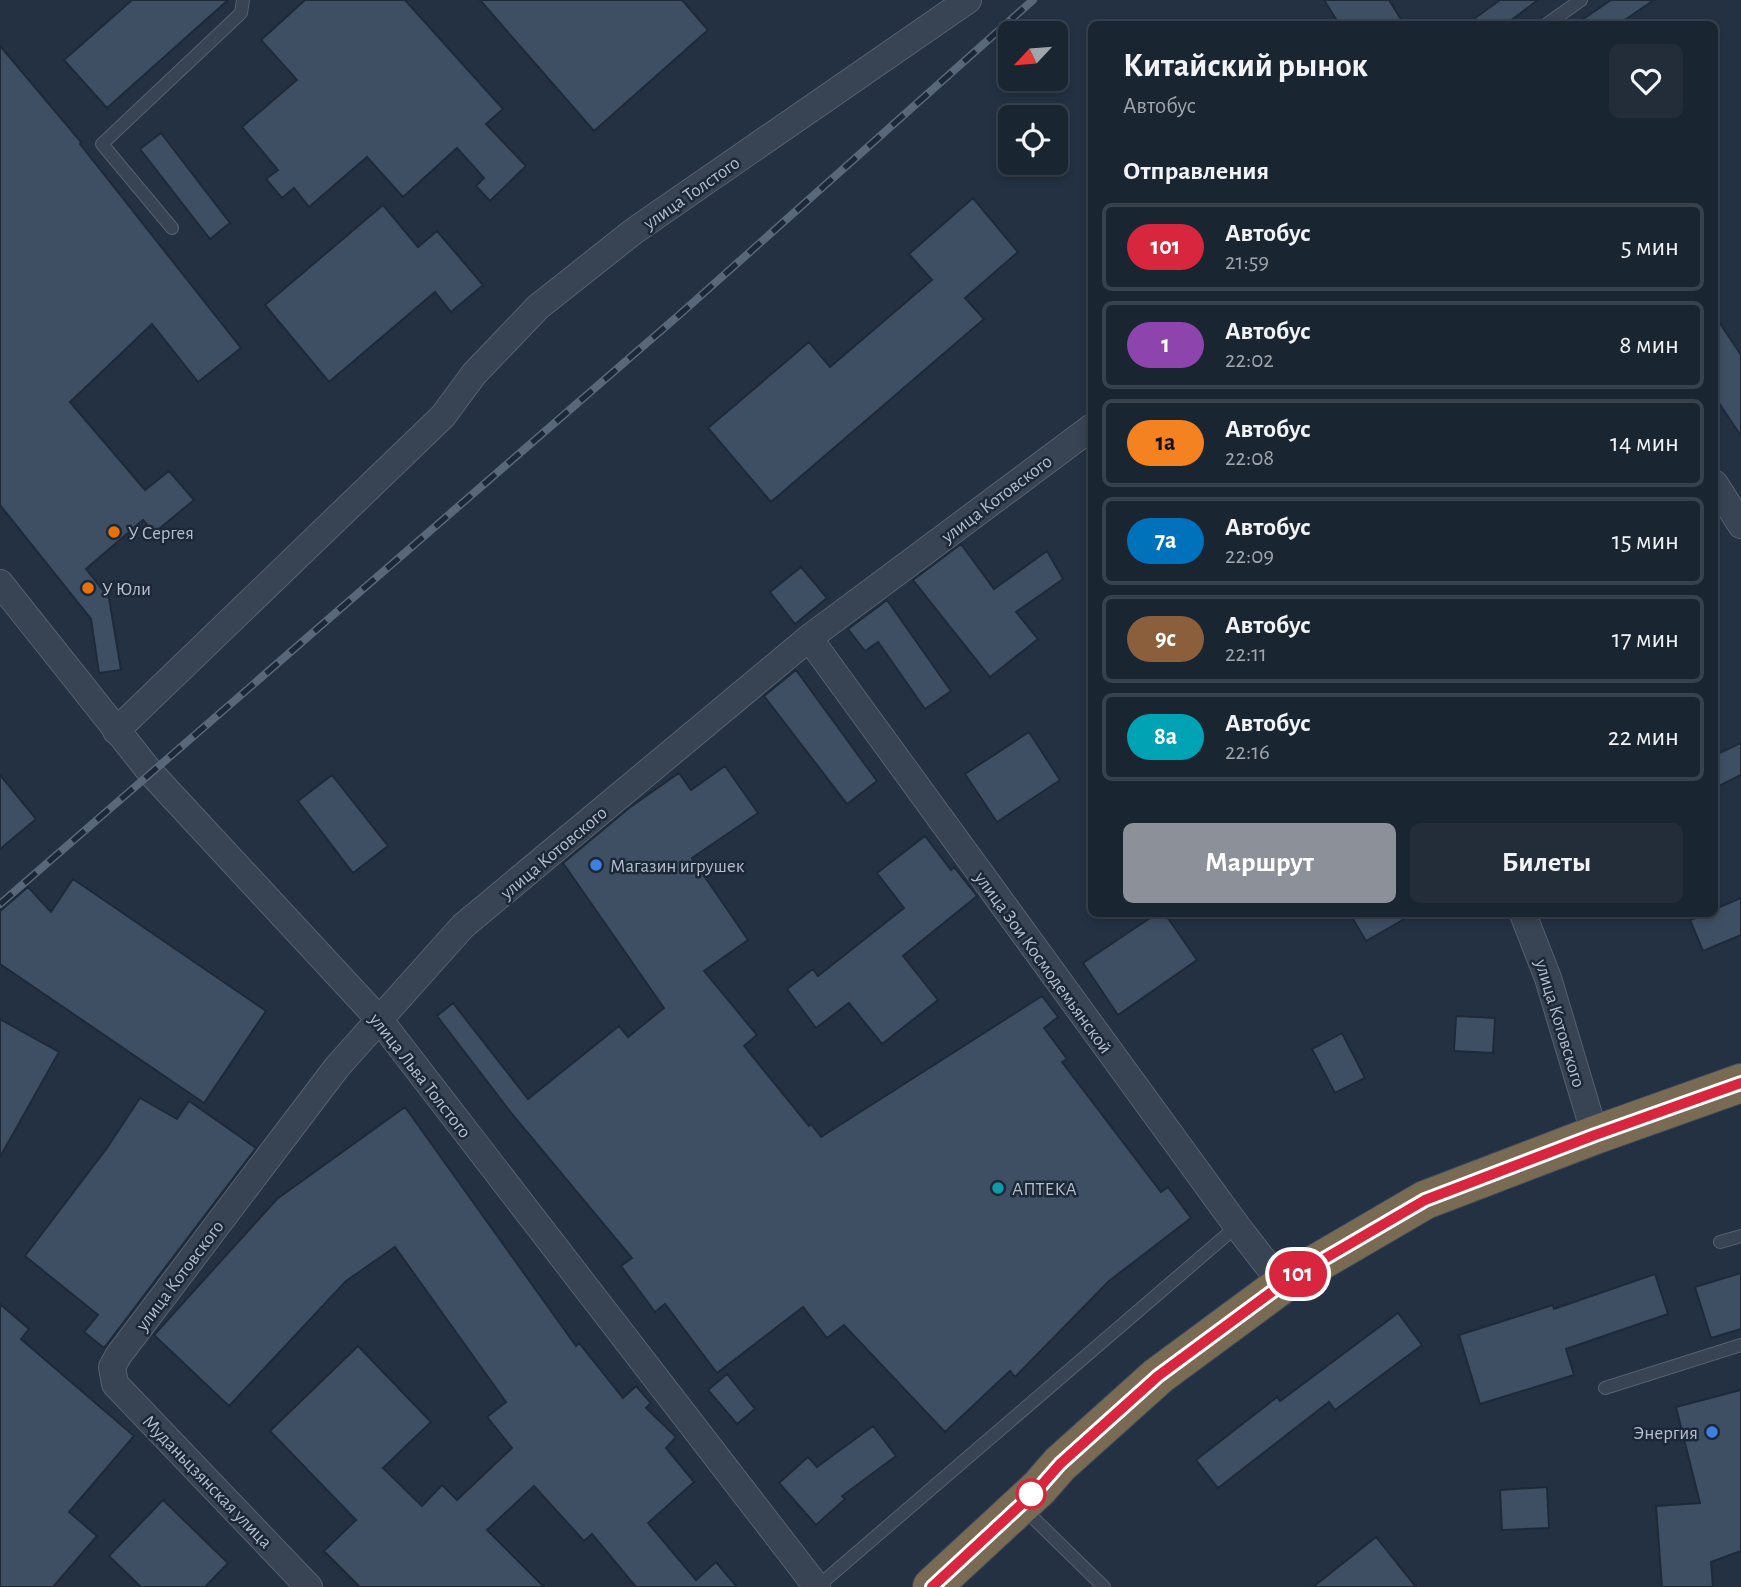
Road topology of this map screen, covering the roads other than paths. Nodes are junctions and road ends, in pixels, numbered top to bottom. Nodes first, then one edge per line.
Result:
1 (243, 0) edge
2 (968, 0) edge
3 (1581, 0) edge
4 (1551, 21) edge
5 (172, 228) dead end
6 (1088, 429) edge
7 (1718, 489) edge
8 (1741, 525) edge
9 (0, 583) edge
10 (809, 638) junction
11 (116, 731) junction
12 (1524, 917) edge
13 (379, 1019) junction
14 (1741, 1083) edge
15 (1595, 1135) junction
16 (1237, 1226) junction
17 (1741, 1236) edge
18 (1720, 1242) dead end
19 (1282, 1284) junction
20 (1741, 1345) edge
21 (113, 1373) joint
22 (1605, 1388) dead end
23 (1019, 1504) junction
24 (309, 1587) edge
25 (817, 1587) edge
26 (932, 1587) edge
27 (1104, 1587) edge

1 - 5 lane
2 - 11 street, улица Толстого
3 - 4 lane
6 - 10 street, улица Котовского
7 - 8 street
9 - 11 street, улица Льва Толстого
10 - 13 street, улица Котовского
10 - 16 street, улица Зои Космодемьянской
11 - 13 street, улица Льва Толстого
12 - 15 street, улица Котовского
13 - 21 street, улица Котовского
13 - 25 street, улица Льва Толстого
14 - 15 highway
15 - 19 highway
16 - 19 street, улица Зои Космодемьянской
16 - 25 lane
17 - 18 lane
19 - 23 highway
20 - 22 lane
21 - 24 street, Муданьцзянская улица
23 - 26 highway
23 - 27 lane

